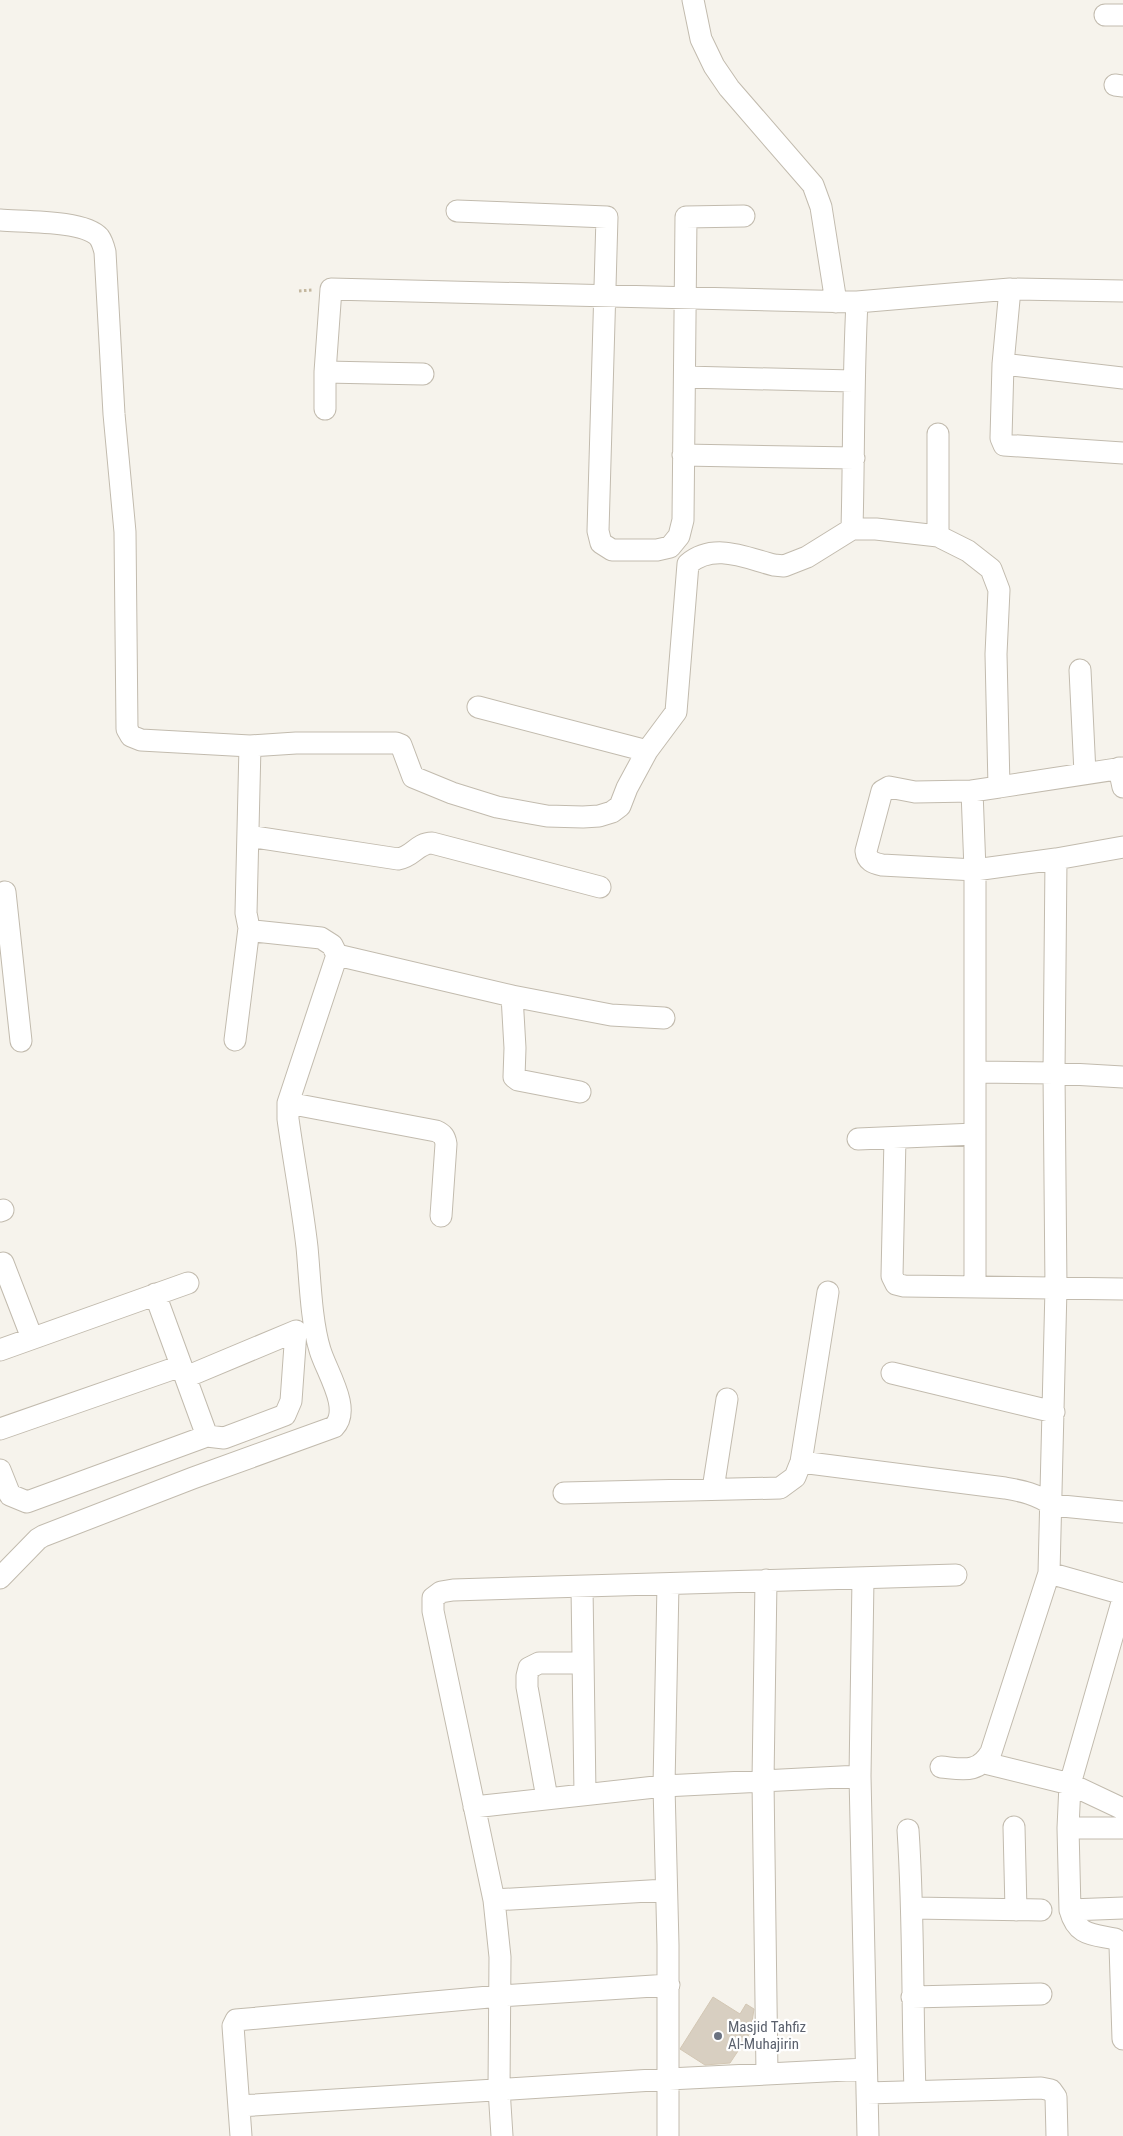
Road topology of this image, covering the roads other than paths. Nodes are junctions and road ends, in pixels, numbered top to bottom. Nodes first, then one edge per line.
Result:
1 (693, 0) edge
2 (457, 210) dead end
3 (744, 216) dead end
4 (0, 220) edge
5 (1010, 289) junction
6 (1123, 291) edge
7 (606, 296) junction
8 (686, 297) junction
9 (846, 302) junction
10 (1003, 364) junction
11 (325, 372) junction
12 (423, 374) dead end
13 (685, 377) junction
14 (1123, 378) edge
15 (853, 381) junction
16 (326, 409) dead end
17 (938, 434) dead end
18 (1123, 453) edge
19 (683, 455) junction
20 (854, 458) junction
21 (852, 529) junction
22 (938, 536) junction
23 (1080, 670) dead end
24 (478, 707) dead end
25 (250, 746) junction
26 (647, 751) junction
27 (1085, 773) junction
28 (1122, 774) edge
29 (999, 787) junction
30 (972, 791) junction
31 (248, 836) junction
32 (1123, 847) edge
33 (1056, 859) junction
34 (975, 870) junction
35 (600, 887) dead end
36 (4, 892) dead end
37 (3, 919) edge
38 (249, 928) junction
39 (337, 955) junction
40 (8, 994) edge
41 (512, 996) junction
42 (664, 1018) dead end
43 (235, 1040) dead end
44 (21, 1041) dead end
45 (976, 1072) junction
46 (1054, 1073) junction
47 (1123, 1077) edge
48 (580, 1092) dead end
49 (288, 1103) junction
50 (975, 1134) junction
51 (895, 1138) junction
52 (858, 1139) dead end
53 (440, 1216) dead end
54 (2, 1264) dead end
55 (188, 1283) dead end
56 (975, 1287) junction
57 (1056, 1288) junction
58 (1123, 1290) edge
59 (6, 1292) edge
60 (828, 1292) dead end
61 (155, 1294) junction
62 (32, 1338) junction
63 (0, 1350) edge
64 (183, 1372) junction
65 (892, 1373) dead end
66 (727, 1398) dead end
67 (1054, 1412) junction
68 (0, 1429) edge
69 (207, 1436) junction
70 (801, 1462) junction
71 (0, 1470) edge
72 (713, 1489) junction
73 (564, 1493) dead end
74 (1052, 1505) junction
75 (1123, 1512) edge
76 (1049, 1572) junction
77 (956, 1575) dead end
78 (0, 1578) edge
79 (863, 1578) junction
80 (766, 1580) junction
81 (668, 1584) junction
82 (582, 1587) junction
83 (1123, 1594) edge
84 (1123, 1599) edge
85 (583, 1662) junction
86 (985, 1763) junction
87 (940, 1767) dead end
88 (860, 1776) junction
89 (762, 1781) junction
90 (1070, 1784) junction
91 (664, 1786) junction
92 (585, 1794) junction
93 (547, 1798) junction
94 (474, 1807) junction
95 (1123, 1809) edge
96 (1014, 1827) dead end
97 (1068, 1828) junction
98 (1123, 1828) edge
99 (908, 1830) dead end
100 (666, 1890) junction
101 (494, 1900) junction
102 (913, 1908) junction
103 (1123, 1908) edge
104 (1016, 1910) junction
105 (1041, 1910) dead end
106 (1070, 1910) junction
107 (669, 1985) junction
108 (1042, 1994) dead end
109 (500, 1996) junction
110 (912, 1997) junction
111 (1123, 2039) edge
112 (866, 2069) junction
113 (767, 2074) junction
114 (669, 2079) junction
115 (499, 2090) junction
116 (914, 2091) junction
117 (868, 2092) junction
118 (239, 2106) junction
119 (241, 2136) edge
120 (502, 2136) edge
121 (668, 2136) edge
122 (868, 2136) edge
123 (1057, 2136) edge

1 - 9 street
2 - 7 street
3 - 8 street
4 - 25 street
5 - 6 street
5 - 9 street
5 - 10 street
7 - 8 street
7 - 11 street
7 - 19 street
8 - 9 street
8 - 13 street
9 - 15 street
10 - 14 street
10 - 18 street
11 - 12 street
11 - 16 street
13 - 15 street
13 - 19 street
15 - 20 street
17 - 22 street
19 - 20 street
20 - 21 street
21 - 22 street
21 - 26 street
22 - 29 street
23 - 27 street
24 - 26 street
25 - 26 street
25 - 31 street
27 - 28 street
27 - 29 street
29 - 30 street
30 - 34 street
30 - 34 street
31 - 35 street
31 - 38 street
32 - 33 street
33 - 34 street
33 - 46 street
34 - 45 street
36 - 37 street
37 - 40 street
38 - 39 street
38 - 43 street
39 - 41 street
39 - 49 street
40 - 44 street
41 - 42 street
41 - 48 street
45 - 46 street
45 - 50 street
46 - 47 street
46 - 57 street
49 - 53 street
49 - 78 street
50 - 51 street
50 - 56 street
51 - 52 street
51 - 56 street
54 - 59 street
55 - 61 street
56 - 57 street
57 - 58 street
57 - 67 street
59 - 62 street
60 - 70 street
61 - 62 street
61 - 64 street
62 - 63 street
64 - 68 street
64 - 69 street
64 - 69 street
65 - 67 street
66 - 72 street
67 - 74 street
69 - 71 street
70 - 72 street
70 - 74 street
72 - 73 street
74 - 75 street
74 - 76 street
76 - 83 street
76 - 86 street
77 - 79 street
79 - 80 street
79 - 88 street
80 - 81 street
80 - 89 street
81 - 82 street
81 - 91 street
82 - 85 street
82 - 94 street
84 - 90 street
85 - 92 street
85 - 93 street
86 - 87 street
86 - 90 street
88 - 89 street
88 - 112 street
89 - 91 street
89 - 113 street
90 - 95 street
90 - 97 street
91 - 92 street
91 - 100 street
92 - 93 street
93 - 94 street
94 - 101 street
96 - 104 street
97 - 98 street
97 - 106 street
99 - 102 street
100 - 101 street
100 - 107 street
101 - 109 street
102 - 104 street
102 - 110 street
103 - 106 street
104 - 105 street
106 - 111 street
107 - 109 street
107 - 114 street
108 - 110 street
109 - 115 street
109 - 118 street
110 - 116 street
112 - 113 street
112 - 117 street
113 - 114 street
114 - 115 street
114 - 121 street
115 - 118 street
115 - 120 street
116 - 117 street
116 - 123 street
117 - 122 street
118 - 119 street

